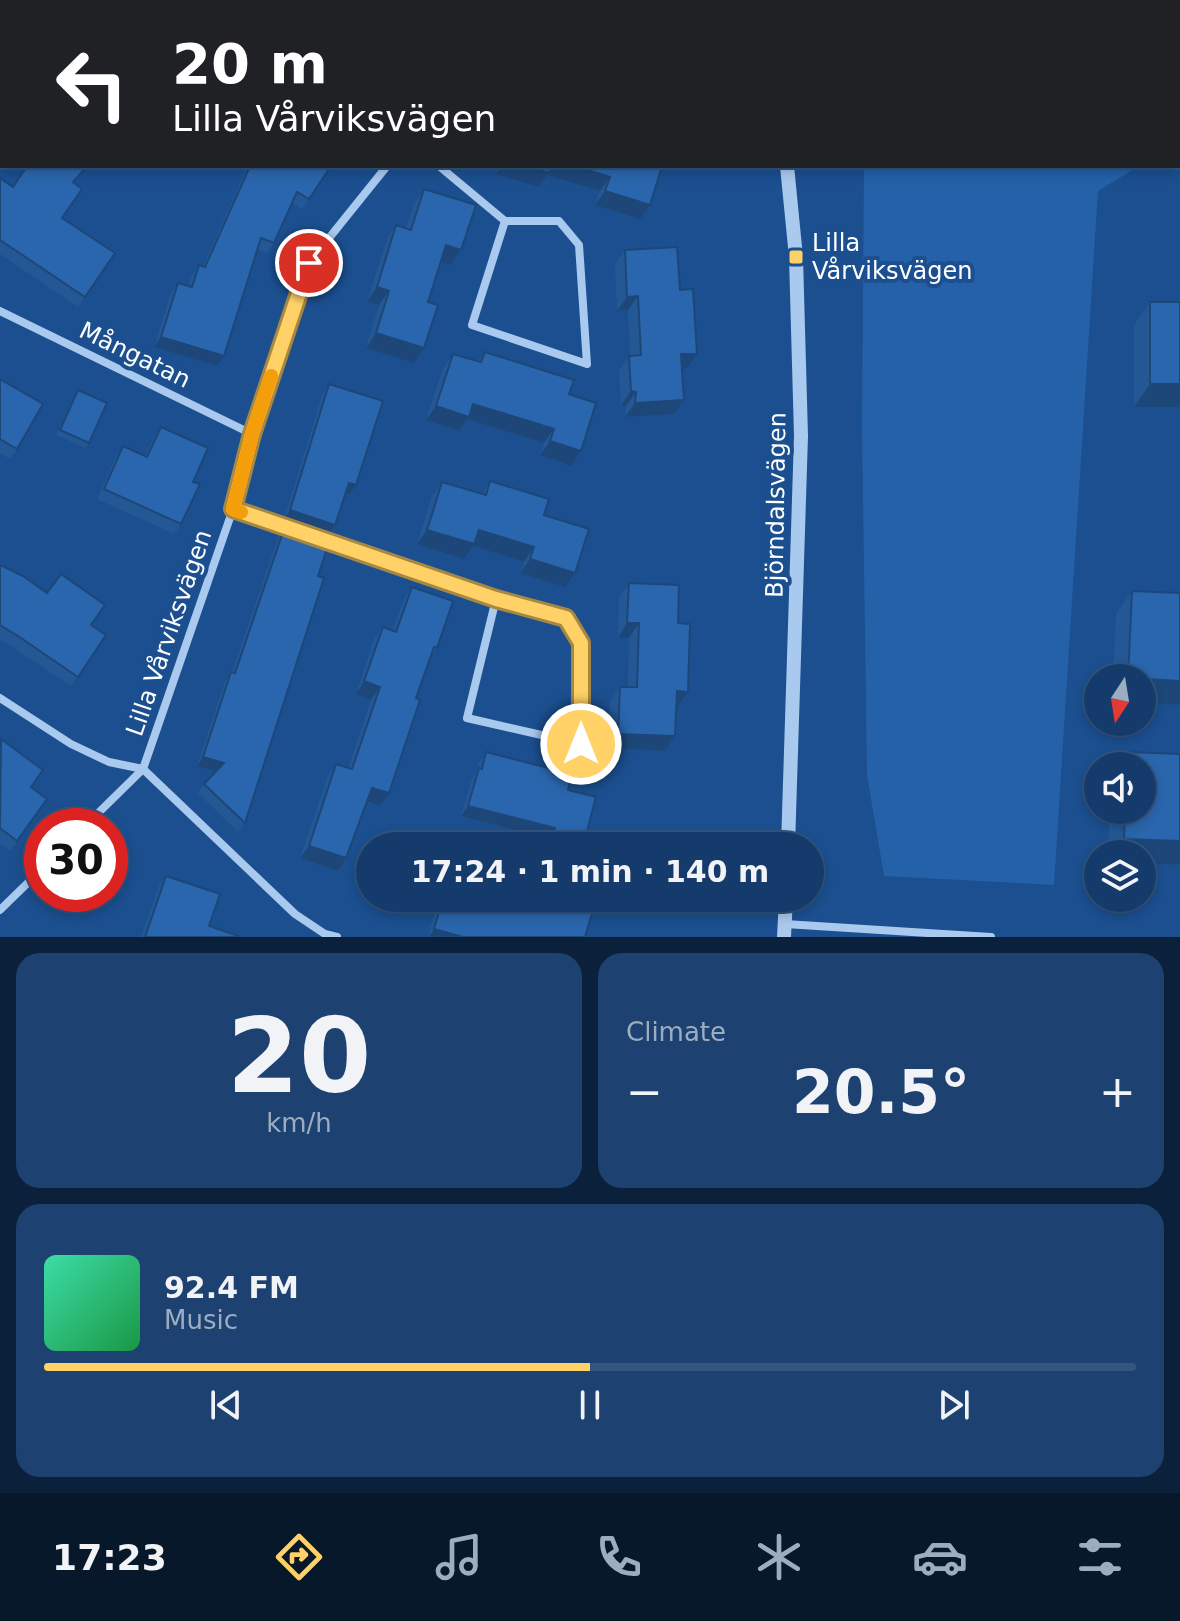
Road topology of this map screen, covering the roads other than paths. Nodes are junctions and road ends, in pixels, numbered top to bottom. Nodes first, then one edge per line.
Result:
1 (385, 168) edge
2 (441, 168) edge
3 (787, 168) edge
4 (505, 221) junction
5 (0, 311) edge
6 (252, 434) junction
7 (233, 509) junction
8 (496, 599) junction
9 (0, 698) edge
10 (143, 769) junction
11 (103, 808) edge
12 (788, 832) edge
13 (24, 887) edge
14 (0, 910) edge
15 (785, 931) edge
16 (337, 937) edge
17 (991, 937) edge

1 - 6 street, Lilla Vårviksvägen
2 - 4 street
3 - 12 street, Björndalsvägen
4 - 4 street
5 - 6 street, Mångatan
6 - 7 street, Lilla Vårviksvägen
7 - 8 street, Lilla Vårviksvägen
7 - 10 street, Lilla Vårviksvägen
8 - 8 street, Lilla Vårviksvägen
9 - 10 street, Lilla Vårviksvägen
10 - 11 street, Lilla Vårviksvägen
10 - 16 street, Lilla Vårviksvägen
13 - 14 street
15 - 17 street

